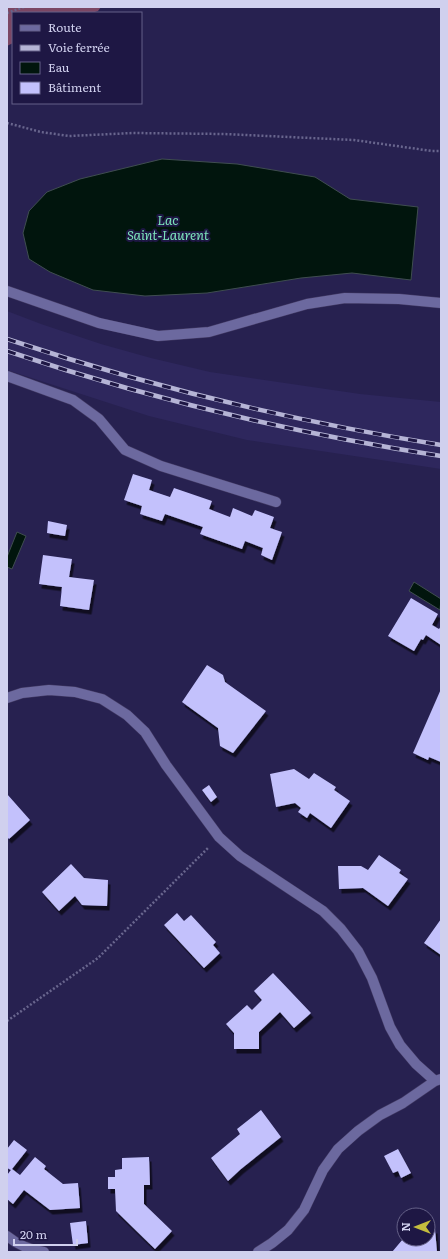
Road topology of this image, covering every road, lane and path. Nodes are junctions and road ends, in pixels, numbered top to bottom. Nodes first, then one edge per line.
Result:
1 (24, 7) edge
2 (7, 13) edge
3 (7, 123) edge
4 (441, 151) edge
5 (7, 291) edge
6 (441, 303) edge
7 (7, 376) edge
8 (276, 502) dead end
9 (7, 698) edge
10 (219, 837) junction
11 (7, 1021) edge
12 (438, 1080) edge
13 (7, 1236) edge
14 (44, 1252) edge
15 (258, 1252) edge

1 - 2 path
3 - 4 path
5 - 6 street
7 - 8 street
9 - 10 street
10 - 11 path
10 - 12 street
12 - 15 street
13 - 14 street

